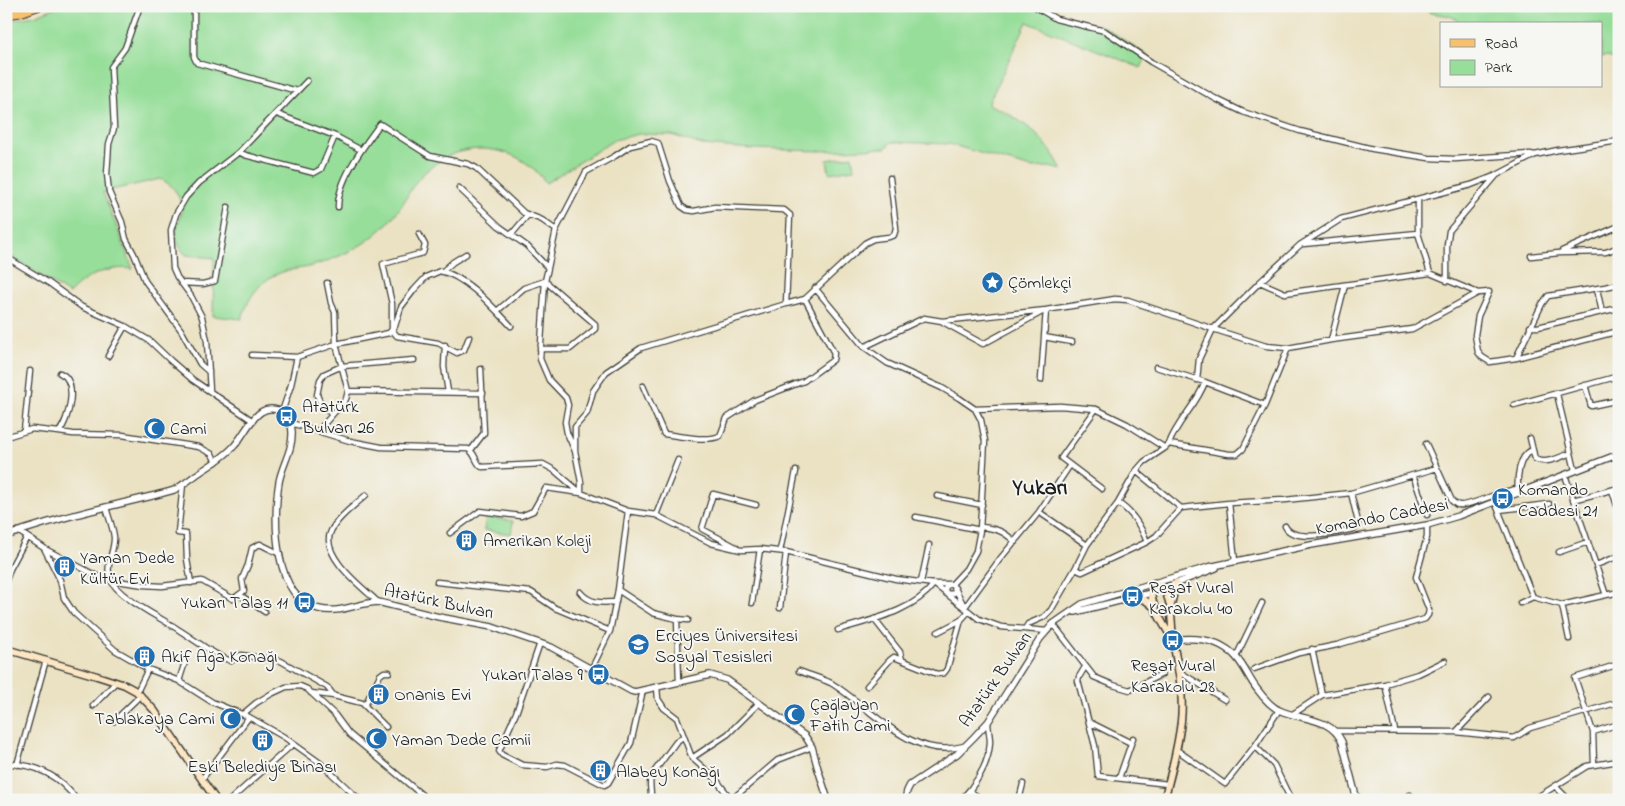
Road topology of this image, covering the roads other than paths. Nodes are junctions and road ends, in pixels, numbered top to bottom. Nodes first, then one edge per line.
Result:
1 (19, 6) edge
2 (40, 6) edge
3 (140, 6) edge
4 (194, 6) edge
5 (1034, 6) edge
6 (6, 8) edge
7 (6, 14) edge
8 (307, 81) dead end
9 (297, 91) junction
10 (277, 114) junction
11 (335, 136) junction
12 (1619, 141) edge
13 (361, 150) junction
14 (239, 152) junction
15 (1536, 155) junction
16 (1497, 175) junction
17 (890, 178) dead end
18 (459, 188) dead end
19 (1418, 199) junction
20 (228, 207) dead end
21 (338, 207) dead end
22 (528, 215) junction
23 (1619, 226) edge
24 (556, 230) junction
25 (1418, 233) junction
26 (420, 234) dead end
27 (511, 235) junction
28 (1300, 245) junction
29 (1619, 247) edge
30 (1559, 253) junction
31 (466, 254) dead end
32 (1531, 256) dead end
33 (6, 258) edge
34 (548, 268) junction
35 (443, 271) junction
36 (1430, 273) junction
37 (545, 281) junction
38 (1260, 282) junction
39 (1447, 282) junction
40 (181, 283) junction
41 (326, 283) dead end
42 (1619, 284) edge
43 (1345, 285) junction
44 (815, 288) junction
45 (1597, 289) junction
46 (1478, 293) junction
47 (805, 298) junction
48 (786, 304) junction
49 (1046, 310) junction
50 (1614, 310) dead end
51 (497, 311) junction
52 (1602, 312) junction
53 (942, 321) junction
54 (125, 326) junction
55 (511, 326) dead end
56 (1530, 327) junction
57 (1213, 329) junction
58 (392, 330) junction
59 (1619, 331) edge
60 (469, 337) dead end
61 (1044, 337) junction
62 (1330, 340) junction
63 (1072, 342) dead end
64 (336, 344) junction
65 (445, 345) junction
66 (864, 347) junction
67 (1288, 348) junction
68 (540, 349) junction
69 (252, 355) dead end
70 (108, 356) dead end
71 (297, 358) junction
72 (1516, 358) junction
73 (414, 360) dead end
74 (342, 366) junction
75 (1156, 367) dead end
76 (481, 370) dead end
77 (30, 371) dead end
78 (209, 372) junction
79 (60, 373) dead end
80 (1619, 376) edge
81 (1041, 380) dead end
82 (1197, 380) junction
83 (1205, 382) junction
84 (1585, 385) junction
85 (643, 386) dead end
86 (210, 391) junction
87 (348, 391) junction
88 (448, 392) junction
89 (482, 393) junction
90 (1557, 394) junction
91 (1619, 400) edge
92 (1514, 405) dead end
93 (1265, 406) junction
94 (975, 409) junction
95 (1096, 409) junction
96 (282, 412) junction
97 (332, 415) junction
98 (252, 421) junction
99 (291, 423) junction
100 (318, 431) junction
101 (24, 432) junction
102 (59, 432) junction
103 (6, 437) edge
104 (1530, 438) dead end
105 (1169, 444) junction
106 (1426, 444) dead end
107 (1165, 448) junction
108 (471, 450) junction
109 (1532, 450) junction
110 (575, 451) junction
111 (1571, 453) junction
112 (1619, 454) edge
113 (678, 460) dead end
114 (216, 462) junction
115 (1070, 464) junction
116 (1437, 468) junction
117 (1575, 470) junction
118 (1136, 471) junction
119 (796, 472) dead end
120 (1413, 475) junction
121 (1565, 475) junction
122 (183, 484) junction
123 (1619, 488) edge
124 (1102, 489) dead end
125 (1612, 490) junction
126 (1518, 491) junction
127 (581, 493) junction
128 (1351, 493) junction
129 (366, 495) dead end
130 (937, 496) dead end
131 (1573, 500) junction
132 (1496, 502) junction
133 (1118, 503) junction
134 (1229, 503) junction
135 (1549, 504) dead end
136 (982, 505) junction
137 (756, 506) dead end
138 (106, 507) junction
139 (1181, 508) junction
140 (1499, 510) junction
141 (628, 511) junction
142 (1039, 512) junction
143 (1619, 512) edge
144 (656, 515) junction
145 (1427, 515) dead end
146 (916, 517) dead end
147 (1427, 525) junction
148 (1285, 526) dead end
149 (980, 528) junction
150 (18, 531) junction
151 (450, 534) dead end
152 (6, 536) edge
153 (27, 537) junction
154 (1015, 542) junction
155 (1147, 542) junction
156 (1588, 542) junction
157 (929, 545) dead end
158 (1087, 545) junction
159 (44, 548) junction
160 (760, 549) junction
161 (741, 550) junction
162 (780, 551) junction
163 (786, 552) junction
164 (1559, 552) dead end
165 (280, 554) junction
166 (1619, 556) edge
167 (1233, 562) junction
168 (1596, 565) junction
169 (1076, 569) junction
170 (101, 578) dead end
171 (110, 580) junction
172 (6, 581) edge
173 (437, 582) dead end
174 (921, 582) junction
175 (190, 583) junction
176 (1154, 583) junction
177 (1176, 583) junction
178 (934, 584) junction
179 (952, 585) junction
180 (1163, 588) junction
181 (618, 590) junction
182 (580, 592) dead end
183 (1619, 592) edge
184 (946, 593) junction
185 (1151, 593) junction
186 (240, 595) junction
187 (1606, 595) junction
188 (1133, 597) junction
189 (1533, 597) junction
190 (378, 602) junction
191 (616, 602) junction
192 (752, 602) dead end
193 (1262, 603) dead end
194 (1520, 603) dead end
195 (1562, 605) junction
196 (1170, 606) junction
197 (964, 607) junction
198 (780, 608) dead end
199 (1155, 608) junction
200 (969, 611) junction
201 (265, 612) dead end
202 (1068, 614) junction
203 (677, 619) junction
204 (874, 619) junction
205 (688, 620) dead end
206 (961, 620) junction
207 (1053, 624) junction
208 (1025, 629) junction
209 (838, 630) dead end
210 (1047, 631) junction
211 (610, 632) junction
212 (938, 632) dead end
213 (1569, 639) dead end
214 (1173, 640) junction
215 (540, 643) junction
216 (6, 649) edge
217 (1312, 649) junction
218 (1236, 657) junction
219 (186, 659) dead end
220 (46, 660) junction
221 (902, 660) junction
222 (1444, 661) dead end
223 (1619, 664) edge
224 (1085, 667) junction
225 (148, 669) junction
226 (1254, 669) dead end
227 (591, 670) junction
228 (799, 670) dead end
229 (1178, 671) junction
230 (389, 672) dead end
231 (1162, 674) dead end
232 (179, 681) junction
233 (116, 682) junction
234 (679, 682) junction
235 (1385, 684) junction
236 (867, 686) dead end
237 (657, 687) junction
238 (643, 690) junction
239 (311, 693) junction
240 (139, 694) junction
241 (1322, 695) junction
242 (334, 696) junction
243 (1489, 696) dead end
244 (1225, 700) dead end
245 (1619, 702) edge
246 (759, 703) junction
247 (365, 705) junction
248 (93, 706) dead end
249 (1279, 710) junction
250 (1586, 712) junction
251 (243, 714) junction
252 (1293, 714) junction
253 (249, 717) junction
254 (114, 721) dead end
255 (988, 722) junction
256 (1089, 722) junction
257 (1619, 724) edge
258 (386, 728) dead end
259 (1336, 731) junction
260 (1395, 731) junction
261 (1456, 732) junction
262 (1592, 732) junction
263 (684, 736) junction
264 (293, 744) junction
265 (966, 746) junction
266 (1255, 746) junction
267 (812, 747) junction
268 (1177, 750) junction
269 (692, 758) junction
270 (1619, 761) edge
271 (6, 764) edge
272 (17, 765) junction
273 (1594, 765) junction
274 (1119, 778) junction
275 (202, 779) junction
276 (1023, 784) dead end
277 (1168, 784) junction
278 (1555, 786) junction
279 (969, 791) junction
280 (422, 795) dead end
281 (76, 800) edge
282 (216, 800) edge
283 (230, 800) edge
284 (360, 800) edge
285 (656, 800) edge
286 (731, 800) edge
287 (828, 800) edge
288 (905, 800) edge
289 (961, 800) edge
290 (983, 800) edge
291 (1018, 800) edge
292 (1164, 800) edge
293 (1292, 800) edge
294 (1357, 800) edge
295 (1533, 800) edge
296 (1569, 800) edge

1 - 6 main road
2 - 7 main road
3 - 78 street
4 - 9 street
5 - 15 street
8 - 9 street
9 - 10 street
10 - 11 street
10 - 14 street
11 - 13 street
11 - 14 street
12 - 15 street
13 - 21 street
13 - 22 street
14 - 40 street
15 - 16 street
16 - 19 street
16 - 39 street
17 - 44 street
18 - 27 street
19 - 25 street
19 - 28 street
20 - 40 street
22 - 24 street
22 - 27 street
23 - 30 street
24 - 34 street
24 - 48 street
25 - 28 street
25 - 36 street
26 - 58 street
27 - 34 street
28 - 38 street
29 - 30 street
30 - 32 street
31 - 35 street
33 - 54 street
34 - 37 street
35 - 51 street
35 - 58 street
36 - 39 street
36 - 43 street
37 - 51 street
37 - 68 street
37 - 68 street
38 - 43 street
38 - 57 street
39 - 46 street
40 - 78 street
41 - 64 street
42 - 45 street
43 - 62 street
44 - 47 street
44 - 66 street
45 - 52 street
45 - 56 street
46 - 62 street
46 - 72 street
47 - 48 street
47 - 85 street
48 - 110 street
49 - 53 street
49 - 53 street
49 - 57 street
49 - 61 street
50 - 52 street
51 - 55 street
52 - 56 street
53 - 66 street
54 - 70 street
54 - 86 street
56 - 72 street
57 - 67 street
57 - 82 street
58 - 64 street
58 - 65 street
59 - 72 street
60 - 65 street
61 - 63 street
61 - 81 street
62 - 67 street
64 - 71 street
64 - 74 street
65 - 88 street
66 - 94 street
67 - 93 street
68 - 110 street
69 - 71 street
71 - 96 street
73 - 74 street
74 - 87 street
74 - 97 street
75 - 82 street
76 - 89 street
77 - 101 street
78 - 86 street
79 - 102 street
80 - 84 street
82 - 83 street
83 - 93 street
83 - 105 street
84 - 90 street
84 - 91 street
86 - 98 street
87 - 88 street
87 - 97 street
88 - 89 street
89 - 108 street
90 - 92 street
90 - 111 street
93 - 105 street
94 - 95 street
94 - 136 street
95 - 107 street
95 - 115 street
96 - 98 street
96 - 99 street
97 - 100 street
98 - 114 street
99 - 100 street
99 - 165 street, Atatürk Bulvarı
100 - 108 street
101 - 102 street
101 - 103 street
102 - 114 street
104 - 109 street
105 - 107 street
106 - 116 street
107 - 118 street
108 - 127 street
109 - 111 street
109 - 126 street
110 - 127 street
111 - 117 street
112 - 117 street, Komando Caddesi
113 - 144 street
114 - 122 street
115 - 124 street
115 - 142 street
116 - 120 street
116 - 126 street
117 - 121 street, Komando Caddesi
118 - 133 street
118 - 139 street
119 - 162 street
120 - 128 street
120 - 145 street
121 - 126 street, Komando Caddesi
121 - 131 street
122 - 138 street
122 - 175 street
123 - 125 street
125 - 131 street
125 - 143 street
126 - 132 street, Komando Caddesi
127 - 141 street
127 - 151 street
128 - 134 street
128 - 148 street
129 - 190 street
130 - 136 street
131 - 156 street
132 - 140 street
132 - 147 street, Komando Caddesi
133 - 155 street
133 - 158 street
134 - 139 street
134 - 167 street
135 - 140 street
136 - 149 street
137 - 161 street
138 - 150 street
138 - 171 street
139 - 155 street
140 - 189 street
141 - 144 street
141 - 181 street
142 - 154 street
142 - 158 street
144 - 161 street
146 - 149 street
147 - 167 street, Komando Caddesi
147 - 217 street
149 - 154 street
149 - 179 street
150 - 152 street
150 - 153 street
153 - 159 street
153 - 172 street
154 - 197 street
155 - 169 street
156 - 164 street
156 - 168 street
157 - 174 street
158 - 169 street
159 - 170 street
159 - 225 street
160 - 161 street
160 - 162 street
160 - 192 street
162 - 163 street
163 - 174 street
163 - 198 street
165 - 186 street
165 - 190 street, Atatürk Bulvarı
166 - 168 street
167 - 176 street
167 - 177 street
168 - 187 street
169 - 208 street
171 - 175 street
171 - 242 street
173 - 211 street
174 - 178 street
175 - 186 street
176 - 180 main road
176 - 185 main road
176 - 202 street
177 - 180 street
177 - 196 main road
178 - 179 street
178 - 184 street
178 - 204 street
179 - 184 street
179 - 184 street
179 - 197 street
180 - 185 street
180 - 196 main road
181 - 191 street
181 - 203 street
182 - 191 street
183 - 187 street
184 - 197 street
185 - 188 street
185 - 199 main road
186 - 201 street
187 - 195 street
188 - 199 main road
188 - 202 street
189 - 194 street
189 - 195 street
190 - 215 street, Atatürk Bulvarı
191 - 211 street
193 - 218 street
195 - 213 street
196 - 214 main road
197 - 200 street
199 - 214 main road
200 - 206 street
200 - 208 street
202 - 207 street, Atatürk Bulvarı
203 - 205 street
203 - 234 street
204 - 209 street
204 - 221 street
206 - 212 street
206 - 221 street
207 - 210 street, Atatürk Bulvarı
207 - 224 street
208 - 210 street
210 - 255 street, Atatürk Bulvarı
211 - 227 street
214 - 218 street
214 - 229 main road
215 - 227 street, Atatürk Bulvarı
215 - 238 street
216 - 220 main road
217 - 226 street
217 - 241 street
218 - 249 street
219 - 232 street
220 - 233 main road
220 - 272 street
221 - 236 street
222 - 235 street
223 - 250 street
224 - 231 street
224 - 256 street
225 - 232 street
225 - 240 street
227 - 238 street, Atatürk Bulvarı
228 - 265 street
229 - 244 street
229 - 268 main road
230 - 247 street
232 - 251 street
233 - 240 main road
233 - 248 street
234 - 237 street, Atatürk Bulvarı
234 - 246 street, Atatürk Bulvarı
235 - 241 street
235 - 260 street
237 - 238 street, Atatürk Bulvarı
237 - 263 street
239 - 242 street
239 - 251 street
239 - 280 street
240 - 254 street
240 - 275 main road
241 - 252 street
242 - 247 street
243 - 261 street
245 - 250 street
246 - 267 street, Atatürk Bulvarı
246 - 269 street
247 - 258 street
249 - 252 street
249 - 266 street
250 - 261 street
250 - 262 street
251 - 253 street
252 - 259 street
253 - 264 street
253 - 275 street
255 - 265 street, Atatürk Bulvarı
255 - 279 street
256 - 274 street
256 - 274 street
257 - 262 street
259 - 260 street
259 - 294 street
260 - 261 street
262 - 273 street
263 - 269 street
263 - 285 street
264 - 283 street
264 - 284 street
265 - 288 street, Atatürk Bulvarı
266 - 268 street
266 - 293 street
267 - 286 street
267 - 287 street, Atatürk Bulvarı
268 - 277 main road
269 - 286 street
270 - 273 street
271 - 272 street
272 - 281 street
273 - 278 street
274 - 277 street
275 - 282 main road
276 - 291 street
277 - 292 main road
278 - 295 street
278 - 296 street
279 - 289 street
279 - 290 street

